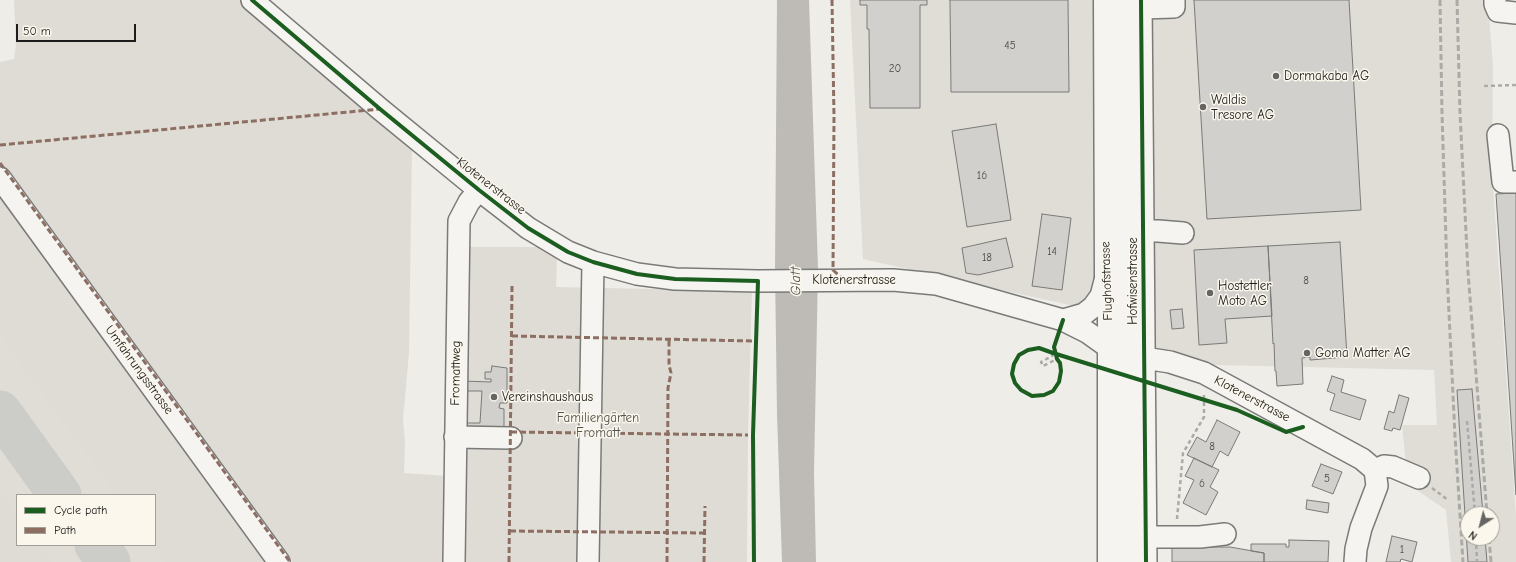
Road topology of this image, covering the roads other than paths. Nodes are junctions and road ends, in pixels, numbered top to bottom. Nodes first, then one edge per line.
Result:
1 (252, 0) edge
2 (1105, 0) edge
3 (1174, 0) edge
4 (1495, 0) edge
5 (1135, 3) edge
6 (1516, 13) edge
7 (1498, 135) dead end
8 (0, 178) edge
9 (1516, 182) edge
10 (479, 190) junction
11 (1143, 231) junction
12 (1183, 233) dead end
13 (593, 262) junction
14 (1106, 277) junction
15 (1063, 320) junction
16 (1108, 347) junction
17 (1144, 358) junction
18 (455, 437) junction
19 (511, 438) dead end
20 (1375, 470) junction
21 (1419, 478) dead end
22 (1225, 534) dead end
23 (1146, 537) junction
24 (279, 562) edge
25 (454, 562) edge
26 (588, 562) edge
27 (1108, 562) edge
28 (1127, 562) edge
29 (1146, 562) edge
30 (1354, 562) edge

1 - 10 street, Klotenerstrasse
2 - 14 main road, Flughofstrasse
3 - 5 street
4 - 6 street
5 - 11 street, Hofwisenstrasse
5 - 28 main road, Flughofstrasse
7 - 9 street
8 - 24 street, Umfahrungsstrasse
10 - 13 street, Klotenerstrasse
10 - 18 street, Fromattweg
11 - 12 street
11 - 17 street, Hofwisenstrasse
13 - 15 street, Klotenerstrasse
13 - 26 street
14 - 15 street
14 - 16 main road, Flughofstrasse
15 - 16 street, Klotenerstrasse
16 - 27 main road, Flughofstrasse
17 - 20 street, Klotenerstrasse
17 - 23 street, Hofwisenstrasse
18 - 19 street
18 - 25 street, Fromattweg
20 - 21 street
20 - 30 street
22 - 23 street
23 - 29 street, Hofwisenstrasse

